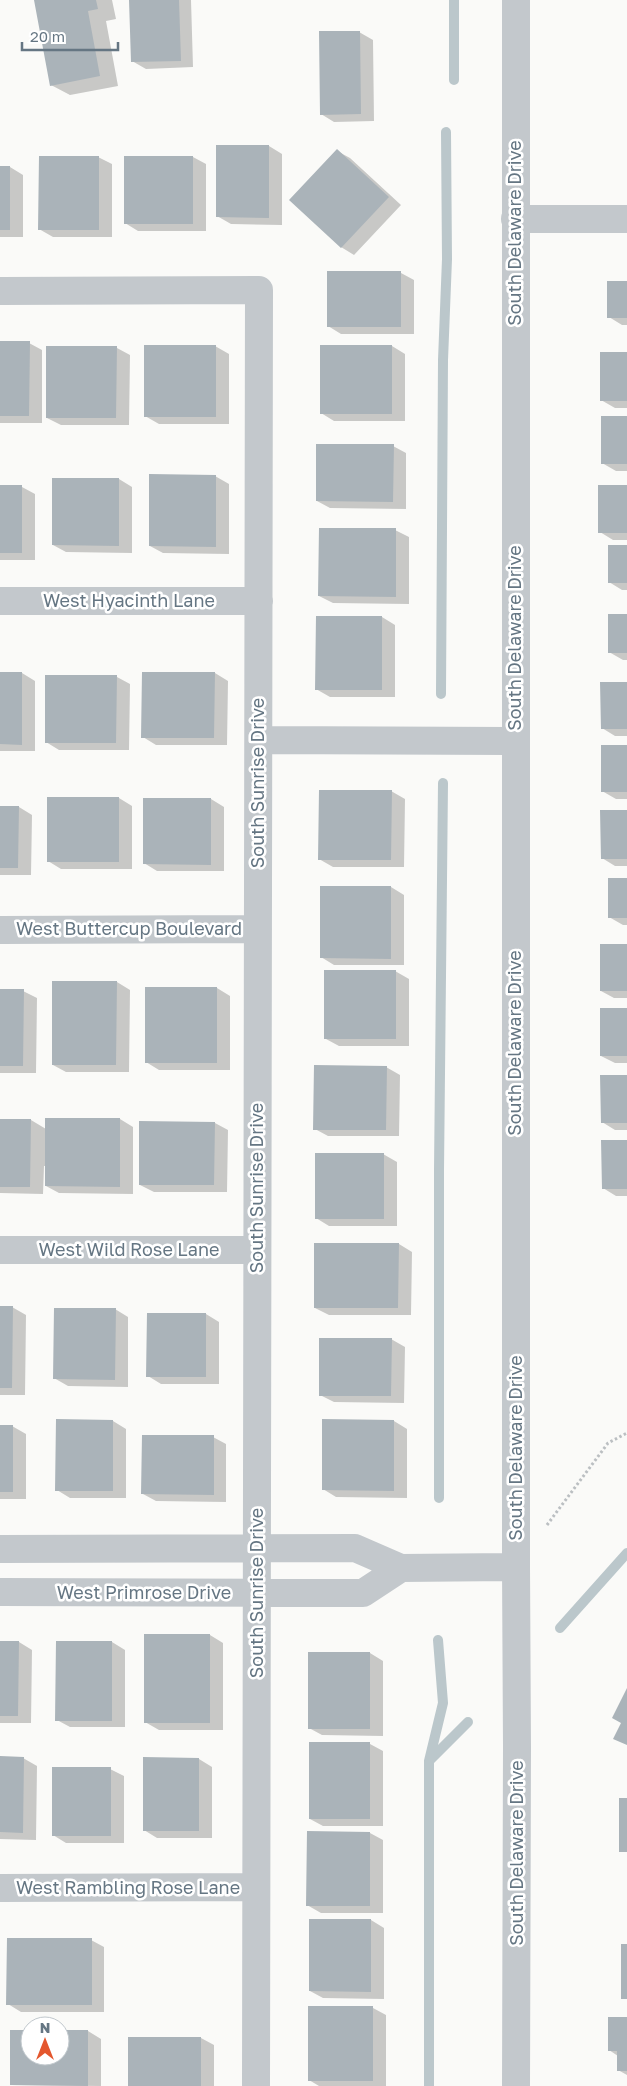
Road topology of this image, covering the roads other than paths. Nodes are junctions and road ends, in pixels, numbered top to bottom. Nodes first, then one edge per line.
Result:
1 (516, 0) edge
2 (515, 219) junction
3 (627, 219) edge
4 (0, 291) edge
5 (258, 601) junction
6 (0, 602) edge
7 (258, 740) junction
8 (515, 741) junction
9 (258, 929) junction
10 (0, 930) edge
11 (0, 1250) edge
12 (257, 1250) junction
13 (257, 1548) junction
14 (0, 1549) edge
15 (516, 1567) junction
16 (401, 1568) junction
17 (0, 1592) edge
18 (257, 1593) junction
19 (256, 1887) junction
20 (0, 1888) edge
21 (256, 2086) edge
22 (516, 2086) edge

1 - 2 street, South Delaware Drive
2 - 3 street
2 - 8 street, South Delaware Drive
4 - 5 street, South Sunrise Drive
5 - 6 street, West Hyacinth Lane
5 - 7 street, South Sunrise Drive
7 - 8 street
7 - 9 street, South Sunrise Drive
8 - 15 street, South Delaware Drive
9 - 10 street, West Buttercup Boulevard
9 - 12 street, South Sunrise Drive
11 - 12 street, West Wild Rose Lane
12 - 13 street, South Sunrise Drive
13 - 14 street
13 - 16 street
13 - 18 street, South Sunrise Drive
15 - 16 street
15 - 22 street, South Delaware Drive
16 - 18 street, West Primrose Drive
17 - 18 street, West Primrose Drive
18 - 19 street, South Sunrise Drive
19 - 20 street, West Rambling Rose Lane
19 - 21 street, South Sunrise Drive

